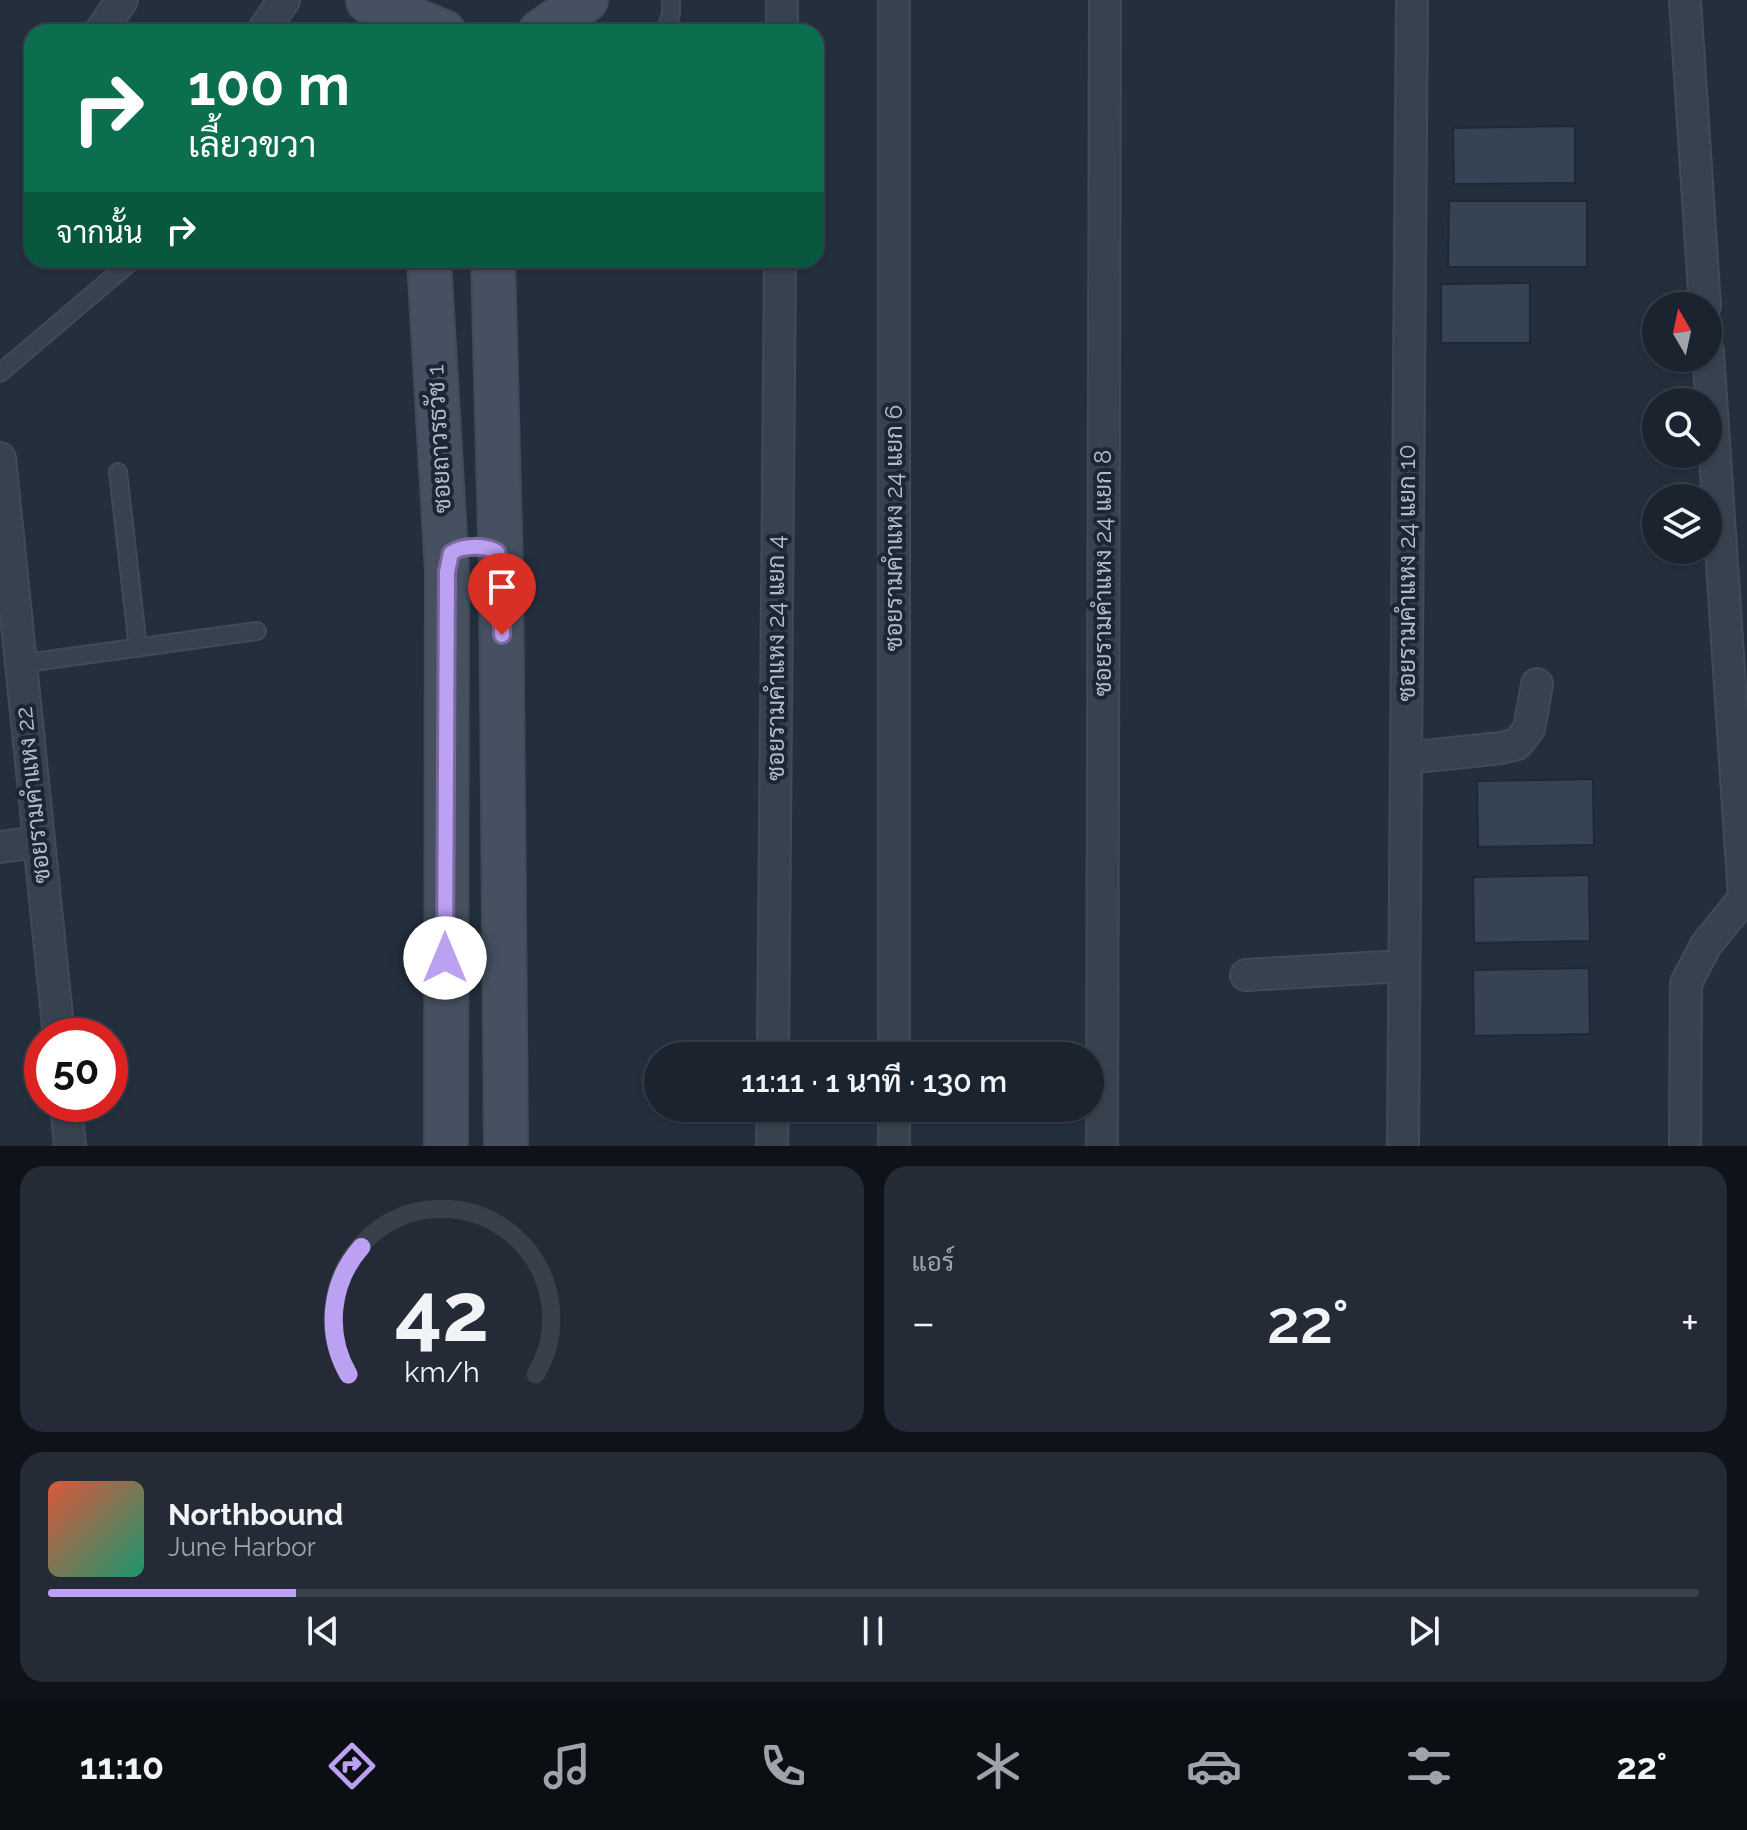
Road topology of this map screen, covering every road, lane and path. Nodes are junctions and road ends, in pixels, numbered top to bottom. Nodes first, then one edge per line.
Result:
1 (122, 0) edge
2 (284, 0) edge
3 (367, 0) edge
4 (586, 0) edge
5 (671, 0) edge
6 (782, 0) edge
7 (894, 0) edge
8 (1105, 0) edge
9 (1412, 0) edge
10 (1685, 0) edge
11 (106, 24) edge
12 (268, 24) edge
13 (386, 24) edge
14 (404, 24) edge
15 (425, 24) edge
16 (552, 24) edge
17 (668, 24) edge
18 (782, 24) edge
19 (124, 268) edge
20 (429, 268) edge
21 (493, 268) edge
22 (780, 268) edge
23 (1704, 292) edge
24 (1709, 372) edge
25 (0, 373) edge
26 (0, 458) edge
27 (118, 472) dead end
28 (501, 571) junction
29 (447, 572) junction
30 (257, 631) dead end
31 (138, 648) junction
32 (19, 664) junction
33 (1537, 684) dead end
34 (1406, 758) junction
35 (39, 842) junction
36 (0, 847) edge
37 (1746, 900) edge
38 (1404, 966) junction
39 (1246, 975) dead end
40 (57, 1018) edge
41 (773, 1042) edge
42 (894, 1042) edge
43 (68, 1122) edge
44 (773, 1122) edge
45 (894, 1122) edge
46 (70, 1146) edge
47 (446, 1146) edge
48 (506, 1146) edge
49 (772, 1146) edge
50 (894, 1146) edge
51 (1102, 1146) edge
52 (1403, 1146) edge
53 (1685, 1146) edge

1 - 11 street
2 - 12 street
3 - 13 main road
3 - 14 main road
3 - 15 main road
4 - 16 main road
5 - 17 lane
6 - 18 street
7 - 42 street, ซอยรามคำแหง 24 แยก 6
8 - 51 street, ซอยรามคำแหง 24 แยก 8
9 - 34 street, ซอยรามคำแหง 24 แยก 10
10 - 23 street
19 - 25 lane
20 - 29 main road, ซอยถาวรธวัช 1
21 - 28 main road
22 - 41 street, ซอยรามคำแหง 24 แยก 4
24 - 37 street
26 - 32 street, ซอยรามคำแหง 22
27 - 31 lane
28 - 29 main road
28 - 48 main road
29 - 47 main road, ซอยถาวรธวัช 1
30 - 31 lane
31 - 32 lane
32 - 35 street, ซอยรามคำแหง 22
33 - 34 street
34 - 38 street, ซอยรามคำแหง 24 แยก 10
35 - 36 street
35 - 40 street, ซอยรามคำแหง 22
37 - 53 street
38 - 39 street
38 - 52 street, ซอยรามคำแหง 24 แยก 10
43 - 46 street
44 - 49 street
45 - 50 street

